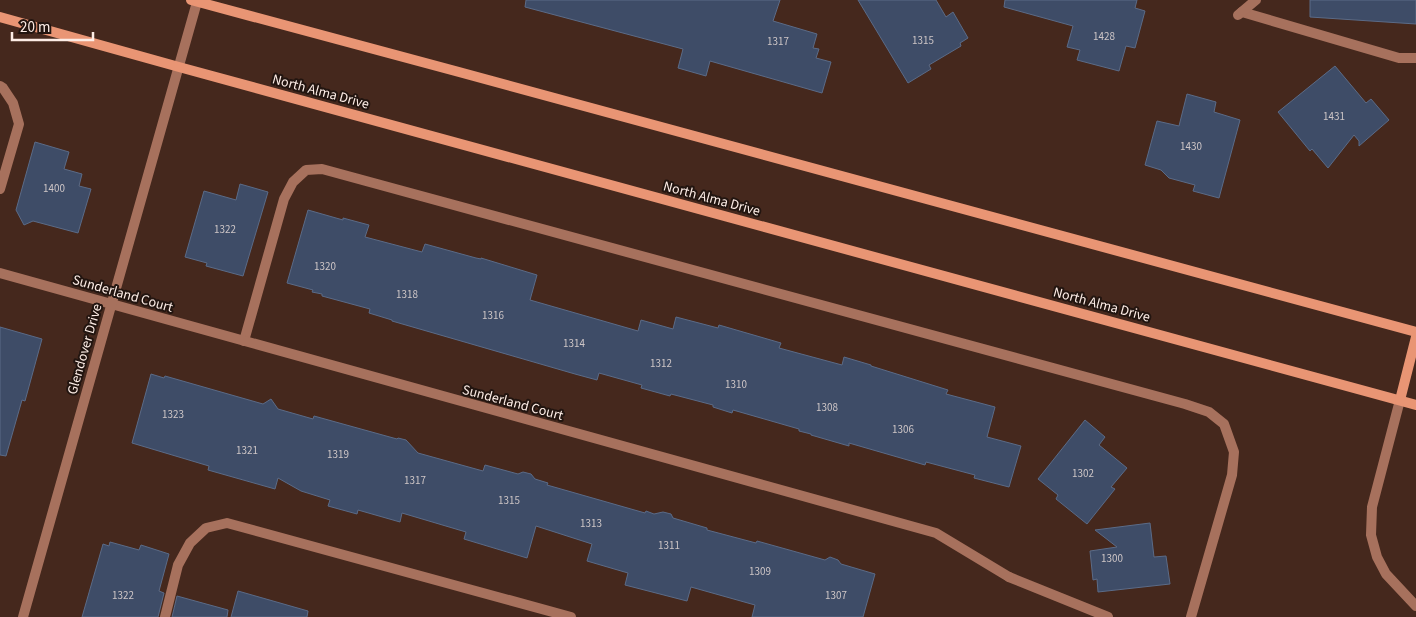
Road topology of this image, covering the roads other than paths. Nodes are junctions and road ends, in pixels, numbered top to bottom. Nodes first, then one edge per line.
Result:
1 (1256, 0) edge
2 (194, 1) edge
3 (0, 17) edge
4 (1416, 58) edge
5 (179, 67) junction
6 (0, 86) edge
7 (0, 190) edge
8 (0, 274) edge
9 (112, 305) junction
10 (1416, 332) edge
11 (1416, 337) edge
12 (244, 341) junction
13 (1400, 400) junction
14 (1416, 405) edge
15 (1416, 606) edge
16 (23, 617) edge
17 (165, 617) edge
18 (571, 617) edge
19 (1108, 617) edge
20 (1192, 617) edge

1 - 4 street
2 - 5 street, Glendover Drive
2 - 10 main road
3 - 5 main road, North Alma Drive
5 - 9 street, Glendover Drive
5 - 13 main road, North Alma Drive
6 - 7 street
8 - 9 street, Sunderland Court
9 - 12 street, Sunderland Court
9 - 16 street, Glendover Drive
11 - 13 main road
12 - 19 street, Sunderland Court
12 - 20 street
13 - 14 main road, North Alma Drive
13 - 15 street
17 - 18 street

